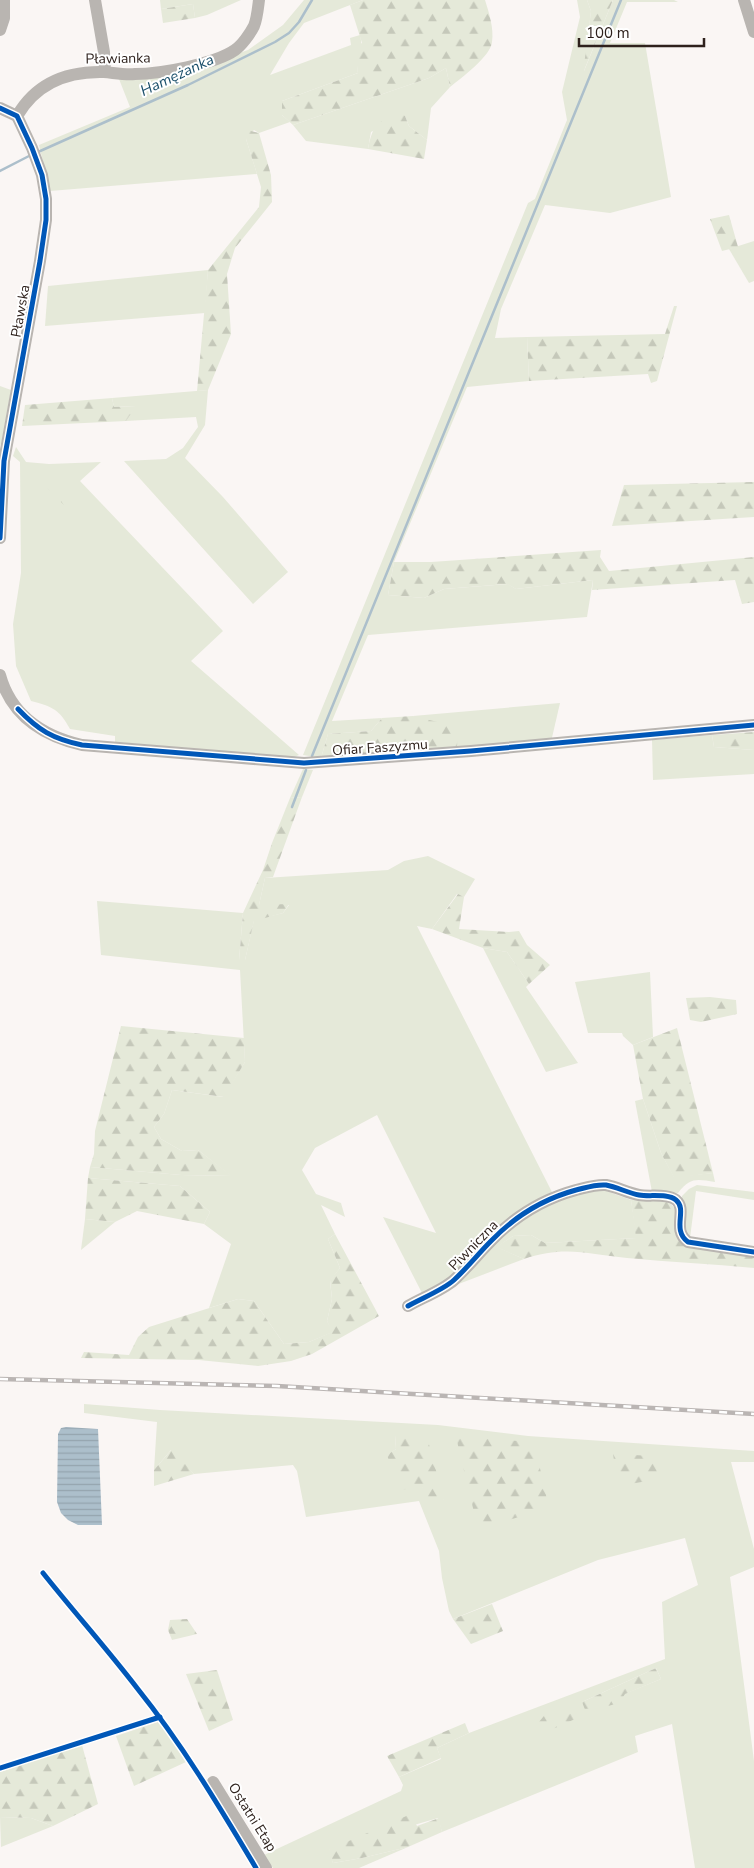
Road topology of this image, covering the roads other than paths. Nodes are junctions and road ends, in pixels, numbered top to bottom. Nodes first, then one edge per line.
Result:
1 (4, 0) edge
2 (95, 0) edge
3 (259, 0) edge
4 (744, 0) edge
5 (0, 30) edge
6 (754, 32) edge
7 (105, 72) junction
8 (0, 108) edge
9 (17, 116) junction
10 (0, 538) edge
11 (0, 675) edge
12 (754, 726) edge
13 (754, 1252) edge
14 (408, 1306) dead end
15 (213, 1782) dead end
16 (266, 1868) edge

1 - 5 street
2 - 7 street
3 - 7 street, Pławianka
4 - 6 street
7 - 9 street, Pławianka
8 - 9 street
9 - 10 street, Pławska
11 - 12 street, Ofiar Faszyzmu
13 - 14 street, Piwniczna
15 - 16 street, Ostatni Etap

